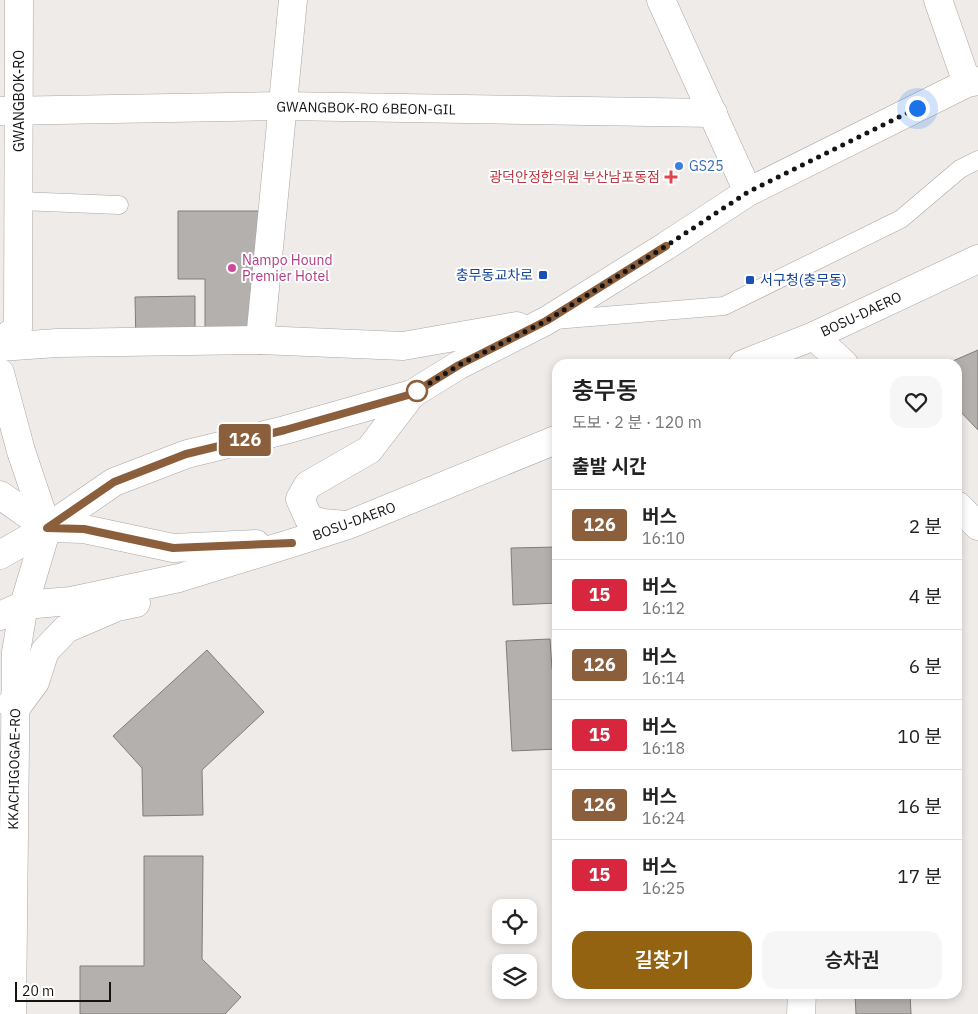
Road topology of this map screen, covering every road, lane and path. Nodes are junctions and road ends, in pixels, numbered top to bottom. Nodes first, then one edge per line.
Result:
1 (19, 0) edge
2 (293, 0) edge
3 (661, 0) edge
4 (938, 0) edge
5 (973, 82) edge
6 (282, 106) junction
7 (9, 111) edge
8 (713, 113) junction
9 (978, 160) edge
10 (748, 192) junction
11 (19, 201) junction
12 (119, 205) dead end
13 (978, 259) edge
14 (546, 321) junction
15 (814, 336) junction
16 (260, 340) junction
17 (0, 342) edge
18 (0, 347) edge
19 (756, 359) edge
20 (815, 359) edge
21 (839, 359) edge
22 (0, 373) edge
23 (412, 394) junction
24 (552, 441) edge
25 (0, 495) edge
26 (962, 510) edge
27 (348, 525) junction
28 (978, 526) edge
29 (47, 528) junction
30 (292, 543) junction
31 (0, 555) edge
32 (12, 611) edge
33 (7, 699) edge
34 (802, 999) edge
35 (12, 1014) edge
36 (801, 1014) edge

1 - 7 main road, GWANGBOK-RO
2 - 6 main road
3 - 8 main road
4 - 5 main road
5 - 10 main road
6 - 7 main road, GWANGBOK-RO 6BEON-GIL
6 - 8 main road, GWANGBOK-RO 6BEON-GIL
6 - 16 main road
7 - 11 main road, GWANGBOK-RO
8 - 10 main road
9 - 14 lane
10 - 14 main road
11 - 12 lane
11 - 17 main road, GWANGBOK-RO
13 - 15 main road, BOSU-DAERO
14 - 16 main road
14 - 23 main road
15 - 19 main road, BOSU-DAERO
15 - 20 main road
15 - 21 main road
16 - 18 main road
22 - 29 main road
23 - 27 main road
23 - 29 main road
24 - 27 main road, BOSU-DAERO
25 - 29 main road
26 - 28 main road
27 - 30 main road, BOSU-DAERO
29 - 30 main road
29 - 31 main road
29 - 32 main road, KKACHIGOGAE-RO
30 - 32 main road, BOSU-DAERO
30 - 33 main road
32 - 33 main road, KKACHIGOGAE-RO
33 - 35 main road, KKACHIGOGAE-RO
34 - 36 main road

